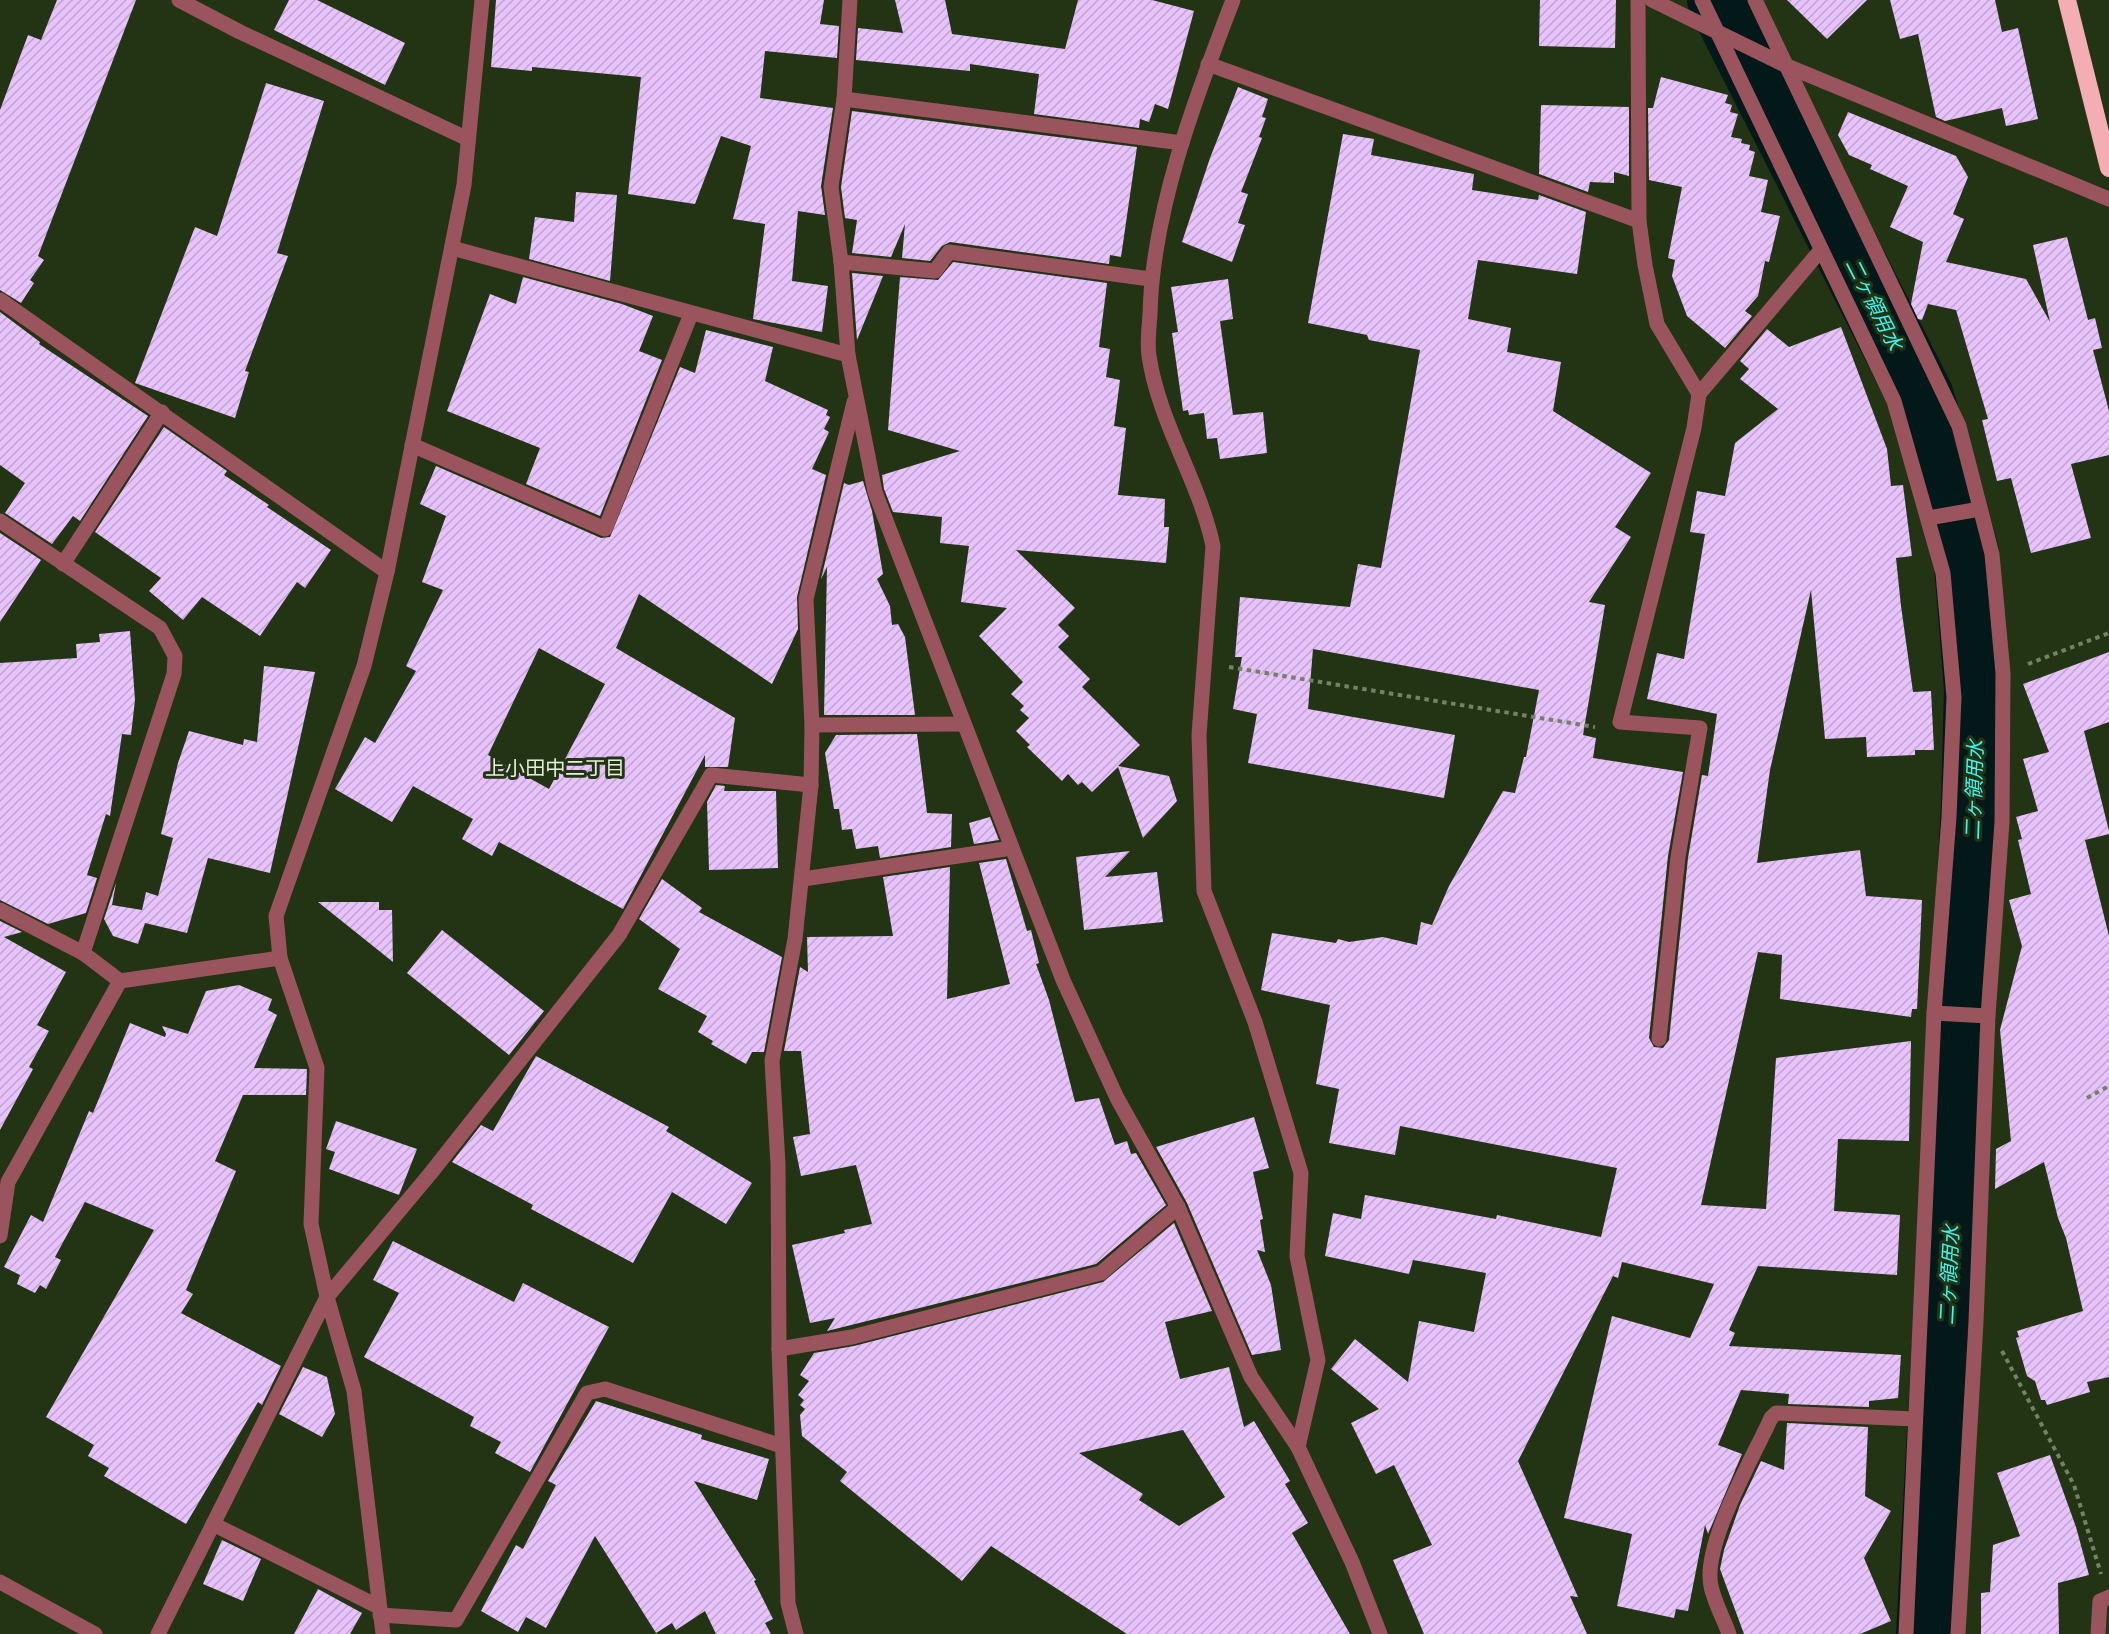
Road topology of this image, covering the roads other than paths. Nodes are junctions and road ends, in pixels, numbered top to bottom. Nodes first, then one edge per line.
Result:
1 (178, 0) edge
2 (482, 0) edge
3 (850, 0) edge
4 (1233, 0) edge
5 (1638, 0) edge
6 (1652, 0) edge
7 (1702, 0) edge
8 (1755, 0) edge
9 (2067, 0) edge
10 (1718, 33) junction
11 (1781, 63) junction
12 (1208, 64) junction
13 (844, 99) junction
14 (468, 139) junction
15 (1182, 143) junction
16 (2109, 168) edge
17 (2109, 199) edge
18 (1640, 221) junction
19 (452, 248) junction
20 (1820, 251) junction
21 (841, 262) junction
22 (1150, 279) junction
23 (0, 300) edge
24 (691, 314) junction
25 (848, 355) junction
26 (1699, 394) junction
27 (855, 398) junction
28 (162, 412) junction
29 (412, 445) junction
30 (1974, 510) junction
31 (1934, 517) junction
32 (0, 521) edge
33 (63, 564) junction
34 (387, 572) junction
35 (964, 724) junction
36 (812, 725) junction
37 (811, 785) junction
38 (1012, 848) junction
39 (802, 879) junction
40 (0, 910) edge
41 (83, 953) junction
42 (280, 958) junction
43 (120, 981) junction
44 (1934, 1013) junction
45 (1981, 1016) junction
46 (1659, 1039) dead end
47 (1178, 1207) junction
48 (2, 1209) edge
49 (0, 1236) edge
50 (327, 1297) junction
51 (779, 1349) junction
52 (1915, 1419) junction
53 (782, 1446) junction
54 (1298, 1447) junction
55 (213, 1524) junction
56 (0, 1582) edge
57 (2108, 1597) edge
58 (380, 1611) junction
59 (1902, 1632) edge
60 (95, 1634) edge
61 (158, 1634) edge
62 (383, 1634) edge
63 (796, 1634) edge
64 (1380, 1634) edge
65 (1729, 1634) edge
66 (1958, 1634) edge
67 (2098, 1634) edge

1 - 14 street
2 - 14 street
3 - 13 street
4 - 12 street
5 - 18 street
6 - 10 street
7 - 10 street
8 - 11 street
9 - 16 highway
10 - 11 street
10 - 20 street
11 - 17 street
11 - 30 street
12 - 15 street
12 - 18 street
13 - 15 street
13 - 21 street
14 - 19 street
15 - 22 street
18 - 26 street
19 - 24 street
19 - 29 street
20 - 26 street
20 - 31 street
21 - 22 street
21 - 25 street
22 - 54 street
23 - 28 street
24 - 25 street
24 - 29 street
25 - 27 street
26 - 46 street
27 - 35 street
27 - 36 street
28 - 33 street
28 - 34 street
29 - 34 street
30 - 31 street
30 - 45 street
31 - 44 street
32 - 33 street
33 - 41 street
34 - 42 street
35 - 36 street
35 - 38 street
36 - 37 street
37 - 39 street
37 - 50 street
38 - 39 street
38 - 47 street
39 - 51 street
40 - 41 street
41 - 43 street
42 - 43 street
42 - 50 street
43 - 48 street
44 - 45 street
44 - 52 street
45 - 66 street
47 - 51 street
47 - 54 street
48 - 49 street
50 - 55 street
50 - 58 street
51 - 53 street
52 - 59 street
52 - 65 street
53 - 58 street
53 - 63 street
54 - 64 street
55 - 58 street
55 - 61 street
56 - 60 street
57 - 67 street
58 - 62 street

